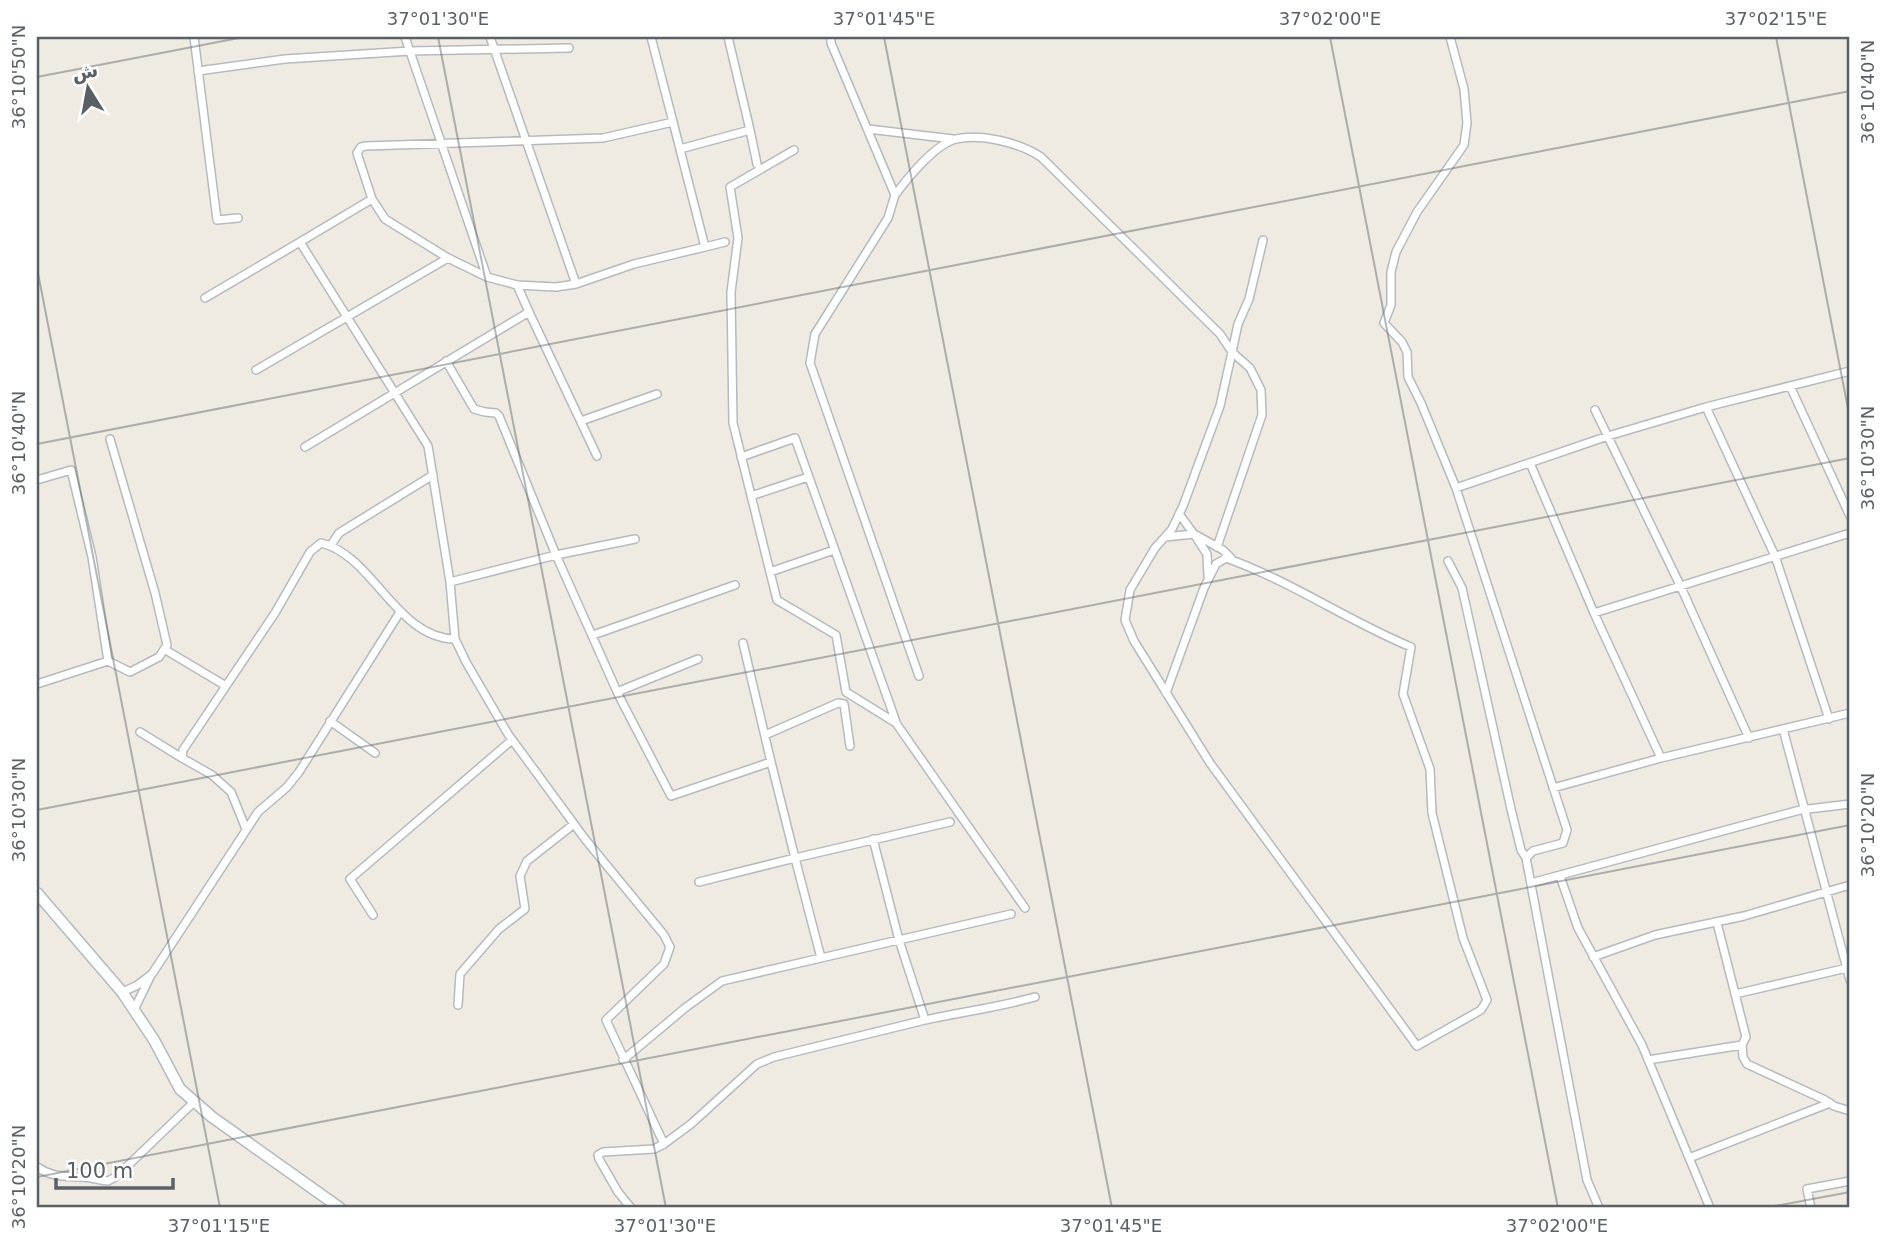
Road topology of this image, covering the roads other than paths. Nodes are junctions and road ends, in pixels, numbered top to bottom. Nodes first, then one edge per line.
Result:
1 (194, 37) edge
2 (405, 37) edge
3 (490, 37) edge
4 (651, 37) edge
5 (728, 37) edge
6 (831, 37) edge
7 (1450, 37) edge
8 (494, 48) junction
9 (569, 48) dead end
10 (410, 51) junction
11 (198, 71) junction
12 (673, 122) junction
13 (868, 129) junction
14 (750, 130) junction
15 (526, 139) junction
16 (954, 139) junction
17 (441, 142) junction
18 (680, 149) junction
19 (794, 150) dead end
20 (757, 164) dead end
21 (895, 195) junction
22 (372, 199) junction
23 (238, 218) dead end
24 (1263, 240) dead end
25 (300, 242) junction
26 (725, 242) dead end
27 (705, 247) junction
28 (448, 258) junction
29 (487, 277) junction
30 (576, 284) junction
31 (517, 285) junction
32 (205, 298) dead end
33 (529, 312) junction
34 (349, 317) junction
35 (1232, 352) junction
36 (446, 361) junction
37 (257, 370) dead end
38 (1850, 371) edge
39 (1790, 386) junction
40 (396, 393) junction
41 (657, 394) dead end
42 (1706, 407) junction
43 (1595, 410) dead end
44 (580, 421) junction
45 (1608, 436) junction
46 (110, 439) dead end
47 (305, 447) dead end
48 (597, 456) dead end
49 (741, 457) junction
50 (1530, 463) junction
51 (433, 475) junction
52 (808, 477) junction
53 (37, 480) edge
54 (1456, 488) junction
55 (751, 496) junction
56 (1179, 514) junction
57 (1850, 516) edge
58 (1850, 533) edge
59 (1194, 534) junction
60 (1165, 537) junction
61 (635, 539) dead end
62 (331, 545) junction
63 (1217, 547) junction
64 (834, 550) junction
65 (556, 555) junction
66 (1775, 556) junction
67 (1232, 560) junction
68 (1448, 561) dead end
69 (770, 572) junction
70 (1208, 581) junction
71 (450, 582) junction
72 (735, 585) dead end
73 (1680, 585) junction
74 (400, 612) junction
75 (1594, 613) junction
76 (593, 635) junction
77 (455, 639) junction
78 (743, 643) dead end
79 (164, 649) junction
80 (698, 659) dead end
81 (108, 661) junction
82 (919, 676) dead end
83 (37, 684) edge
84 (226, 686) junction
85 (617, 692) junction
86 (1166, 693) junction
87 (1850, 713) edge
88 (1829, 719) junction
89 (330, 721) junction
90 (896, 723) junction
91 (1783, 729) junction
92 (140, 732) dead end
93 (765, 735) junction
94 (1749, 737) junction
95 (512, 740) junction
96 (850, 747) dead end
97 (374, 753) dead end
98 (181, 758) junction
99 (1661, 758) junction
100 (771, 762) junction
101 (1553, 788) junction
102 (1850, 804) edge
103 (1804, 810) junction
104 (950, 822) dead end
105 (574, 824) junction
106 (246, 829) junction
107 (873, 839) junction
108 (795, 858) junction
109 (1526, 858) junction
110 (1559, 876) junction
111 (699, 882) dead end
112 (1531, 883) junction
113 (1850, 885) edge
114 (37, 893) edge
115 (1826, 893) junction
116 (1025, 908) dead end
117 (1011, 914) dead end
118 (373, 915) dead end
119 (1717, 923) junction
120 (899, 940) junction
121 (1593, 957) junction
122 (821, 958) junction
123 (1847, 968) junction
124 (152, 974) junction
125 (1850, 980) edge
126 (122, 992) junction
127 (1735, 994) junction
128 (1035, 997) dead end
129 (458, 1005) dead end
130 (134, 1010) junction
131 (925, 1020) junction
132 (1742, 1045) junction
133 (623, 1060) junction
134 (1648, 1060) junction
135 (194, 1102) junction
136 (1830, 1103) junction
137 (1850, 1111) edge
138 (664, 1144) junction
139 (1689, 1158) junction
140 (37, 1167) edge
141 (1850, 1181) edge
142 (340, 1208) edge
143 (631, 1208) edge
144 (1599, 1208) edge
145 (1710, 1208) edge
146 (1811, 1208) edge

1 - 11 street
2 - 10 street
3 - 8 street
4 - 12 street
5 - 14 street
6 - 13 street
7 - 54 street
8 - 9 street
8 - 10 street
8 - 15 street
10 - 11 street
10 - 17 street
11 - 23 street
12 - 15 street
12 - 18 street
13 - 16 street
13 - 21 street
14 - 18 street
14 - 20 street
15 - 17 street
15 - 30 street
16 - 21 street
16 - 35 street
17 - 22 street
17 - 29 street
18 - 27 street
19 - 49 street
21 - 82 street
22 - 25 street
22 - 28 street
24 - 35 street
25 - 32 street
25 - 34 street
26 - 27 street
27 - 30 street
28 - 29 street
28 - 34 street
29 - 31 street
30 - 31 street
31 - 33 street
33 - 36 street
33 - 44 street
34 - 37 street
34 - 40 street
35 - 56 street
35 - 63 street
36 - 40 street
36 - 65 street
38 - 39 street
39 - 42 street
39 - 57 street
40 - 47 street
40 - 51 street
41 - 44 street
42 - 45 street
42 - 66 street
43 - 45 street
44 - 48 street
45 - 50 street
45 - 73 street
46 - 79 street
49 - 52 street
49 - 55 street
50 - 54 street
50 - 75 street
51 - 62 street
51 - 71 street
52 - 55 street
52 - 64 street
53 - 81 street
54 - 101 street
55 - 69 street
56 - 59 street
56 - 60 street
58 - 66 street
59 - 60 street
59 - 63 street
59 - 70 street
60 - 86 street
61 - 65 street
62 - 74 street
62 - 84 street
63 - 67 street
64 - 69 street
64 - 90 street
65 - 71 street
65 - 76 street
66 - 73 street
66 - 88 street
67 - 70 street
67 - 86 street
68 - 109 street
69 - 90 street
70 - 86 street
71 - 77 street
72 - 76 street
73 - 75 street
73 - 94 street
74 - 77 street
74 - 89 street
75 - 99 street
76 - 85 street
77 - 95 street
78 - 93 street
79 - 81 street
79 - 84 street
80 - 85 street
81 - 83 street
84 - 98 street
85 - 100 street
87 - 88 street
88 - 91 street
89 - 97 street
89 - 106 street
90 - 116 street
91 - 94 street
91 - 103 street
92 - 98 street
93 - 96 street
93 - 100 street
94 - 99 street
95 - 105 street
95 - 118 street
98 - 106 street
99 - 101 street
100 - 108 street
101 - 109 street
102 - 103 street
103 - 110 street
103 - 115 street
104 - 107 street
105 - 129 street
105 - 133 street
106 - 124 street
107 - 108 street
107 - 120 street
108 - 111 street
108 - 122 street
109 - 112 street
110 - 112 street
110 - 121 street
112 - 144 street
113 - 115 street
114 - 126 street
115 - 119 street
115 - 123 street
117 - 120 street
119 - 121 street
119 - 127 street
120 - 122 street
120 - 131 street
121 - 134 street
122 - 133 street
123 - 125 street
123 - 127 street
124 - 126 street
124 - 130 street
126 - 130 street
127 - 132 street
128 - 131 street
130 - 135 street
131 - 138 street
132 - 134 street
132 - 136 street
133 - 138 street
134 - 139 street
135 - 140 street
135 - 142 street
136 - 137 street
136 - 139 street
138 - 143 street
139 - 145 street
141 - 146 street

